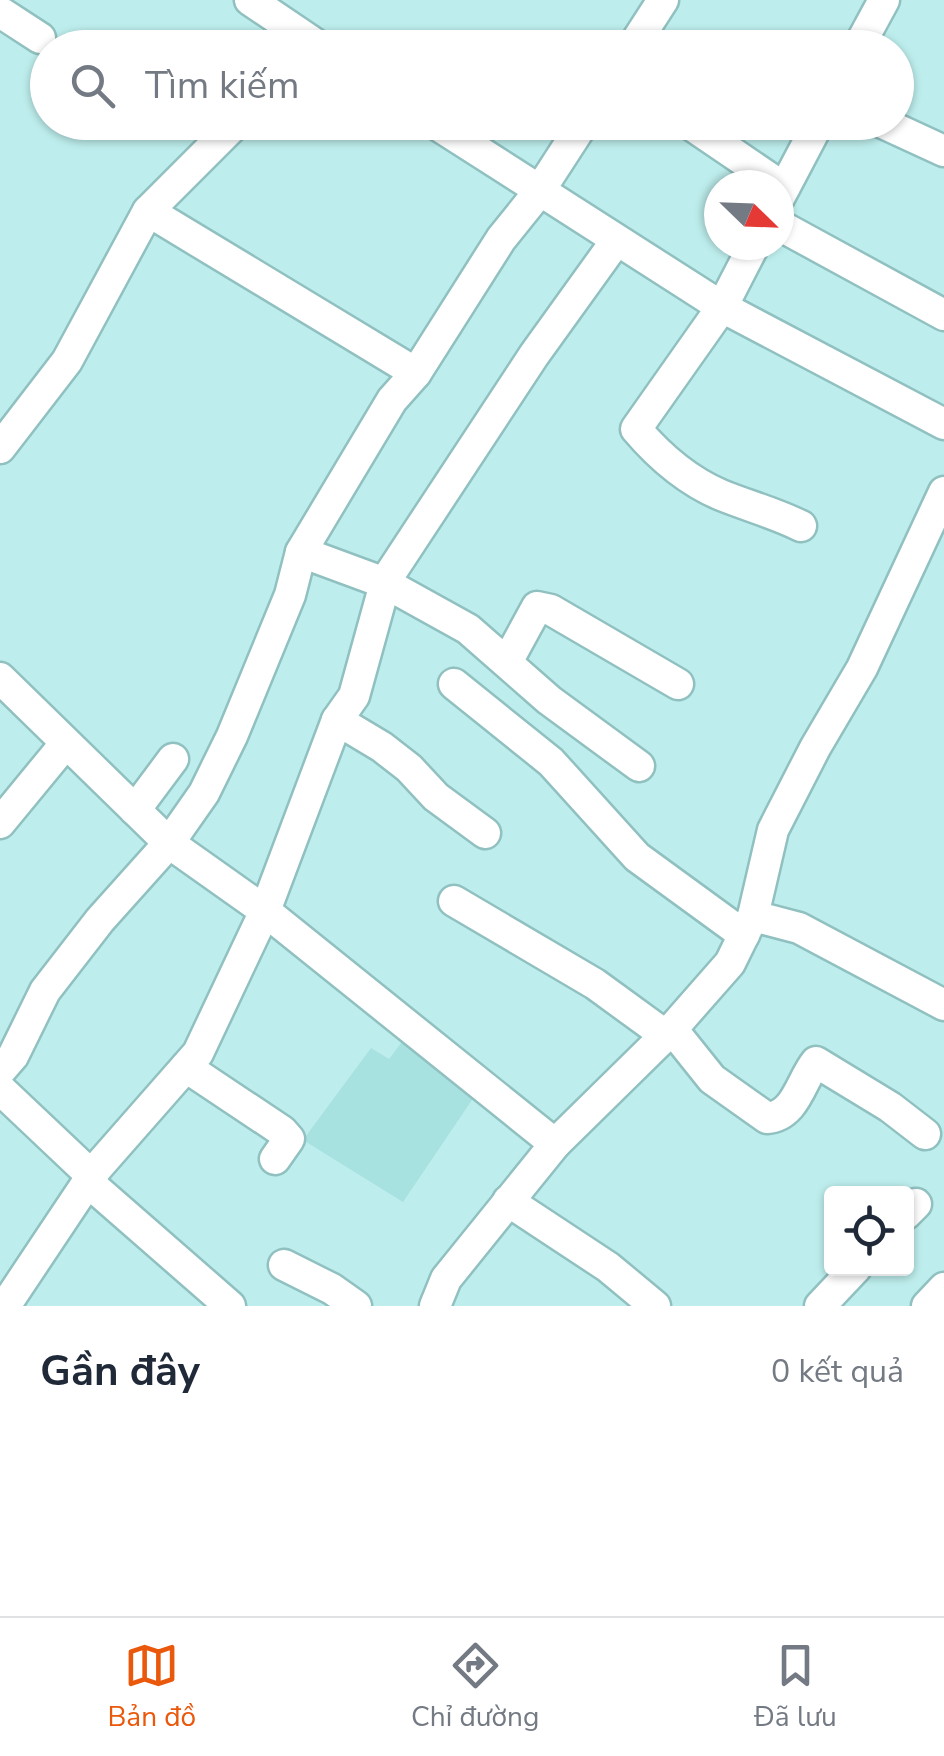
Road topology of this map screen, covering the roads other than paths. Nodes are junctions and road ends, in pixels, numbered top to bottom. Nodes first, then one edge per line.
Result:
1 (663, 0) edge
2 (883, 0) edge
3 (263, 4) edge
4 (0, 12) edge
5 (294, 30) edge
6 (644, 30) edge
7 (867, 30) edge
8 (30, 32) edge
9 (914, 137) edge
10 (219, 140) edge
11 (460, 140) edge
12 (572, 140) edge
13 (711, 140) edge
14 (809, 140) edge
15 (944, 151) edge
16 (751, 170) edge
17 (794, 170) edge
18 (538, 193) junction
19 (148, 210) junction
20 (794, 234) edge
21 (616, 241) junction
22 (746, 260) edge
23 (722, 308) junction
24 (944, 315) edge
25 (416, 372) junction
26 (944, 424) edge
27 (0, 448) edge
28 (944, 492) edge
29 (801, 526) dead end
30 (302, 552) junction
31 (385, 583) junction
32 (506, 662) junction
33 (0, 678) edge
34 (454, 684) dead end
35 (678, 684) dead end
36 (337, 720) junction
37 (64, 744) junction
38 (173, 759) dead end
39 (639, 766) dead end
40 (134, 810) junction
41 (0, 823) edge
42 (485, 833) dead end
43 (169, 843) junction
44 (454, 901) dead end
45 (265, 911) junction
46 (748, 926) junction
47 (944, 1004) edge
48 (669, 1032) junction
49 (186, 1067) junction
50 (0, 1070) edge
51 (0, 1088) edge
52 (925, 1134) dead end
53 (555, 1144) junction
54 (275, 1160) dead end
55 (90, 1179) junction
56 (508, 1202) junction
57 (284, 1265) dead end
58 (848, 1276) edge
59 (9, 1283) edge
60 (944, 1288) edge
61 (230, 1306) edge
62 (356, 1306) edge
63 (435, 1306) edge
64 (654, 1306) edge
65 (820, 1306) edge
66 (927, 1306) edge

1 - 6 street
2 - 7 street
3 - 5 street
4 - 8 street
9 - 15 street
10 - 19 street
11 - 18 street
12 - 18 street
13 - 16 street
14 - 17 street
18 - 21 street
18 - 25 street
19 - 25 street
19 - 27 street
20 - 24 street
21 - 23 street
21 - 31 street
22 - 23 street
23 - 26 street
23 - 29 street
25 - 30 street
28 - 46 street
30 - 31 street
30 - 43 street
31 - 32 street
31 - 36 street
32 - 35 street
32 - 39 street
33 - 37 street
34 - 46 street
36 - 42 street
36 - 45 street
37 - 40 street
37 - 41 street
38 - 40 street
40 - 43 street
43 - 45 street
43 - 50 street
44 - 48 street
45 - 49 street
45 - 53 street
46 - 47 street
46 - 48 street
48 - 52 street
48 - 53 street
49 - 54 street
49 - 55 street
51 - 55 street
53 - 56 street
55 - 59 street
55 - 61 street
56 - 63 street
56 - 64 street
57 - 62 street
58 - 65 street
60 - 66 street

